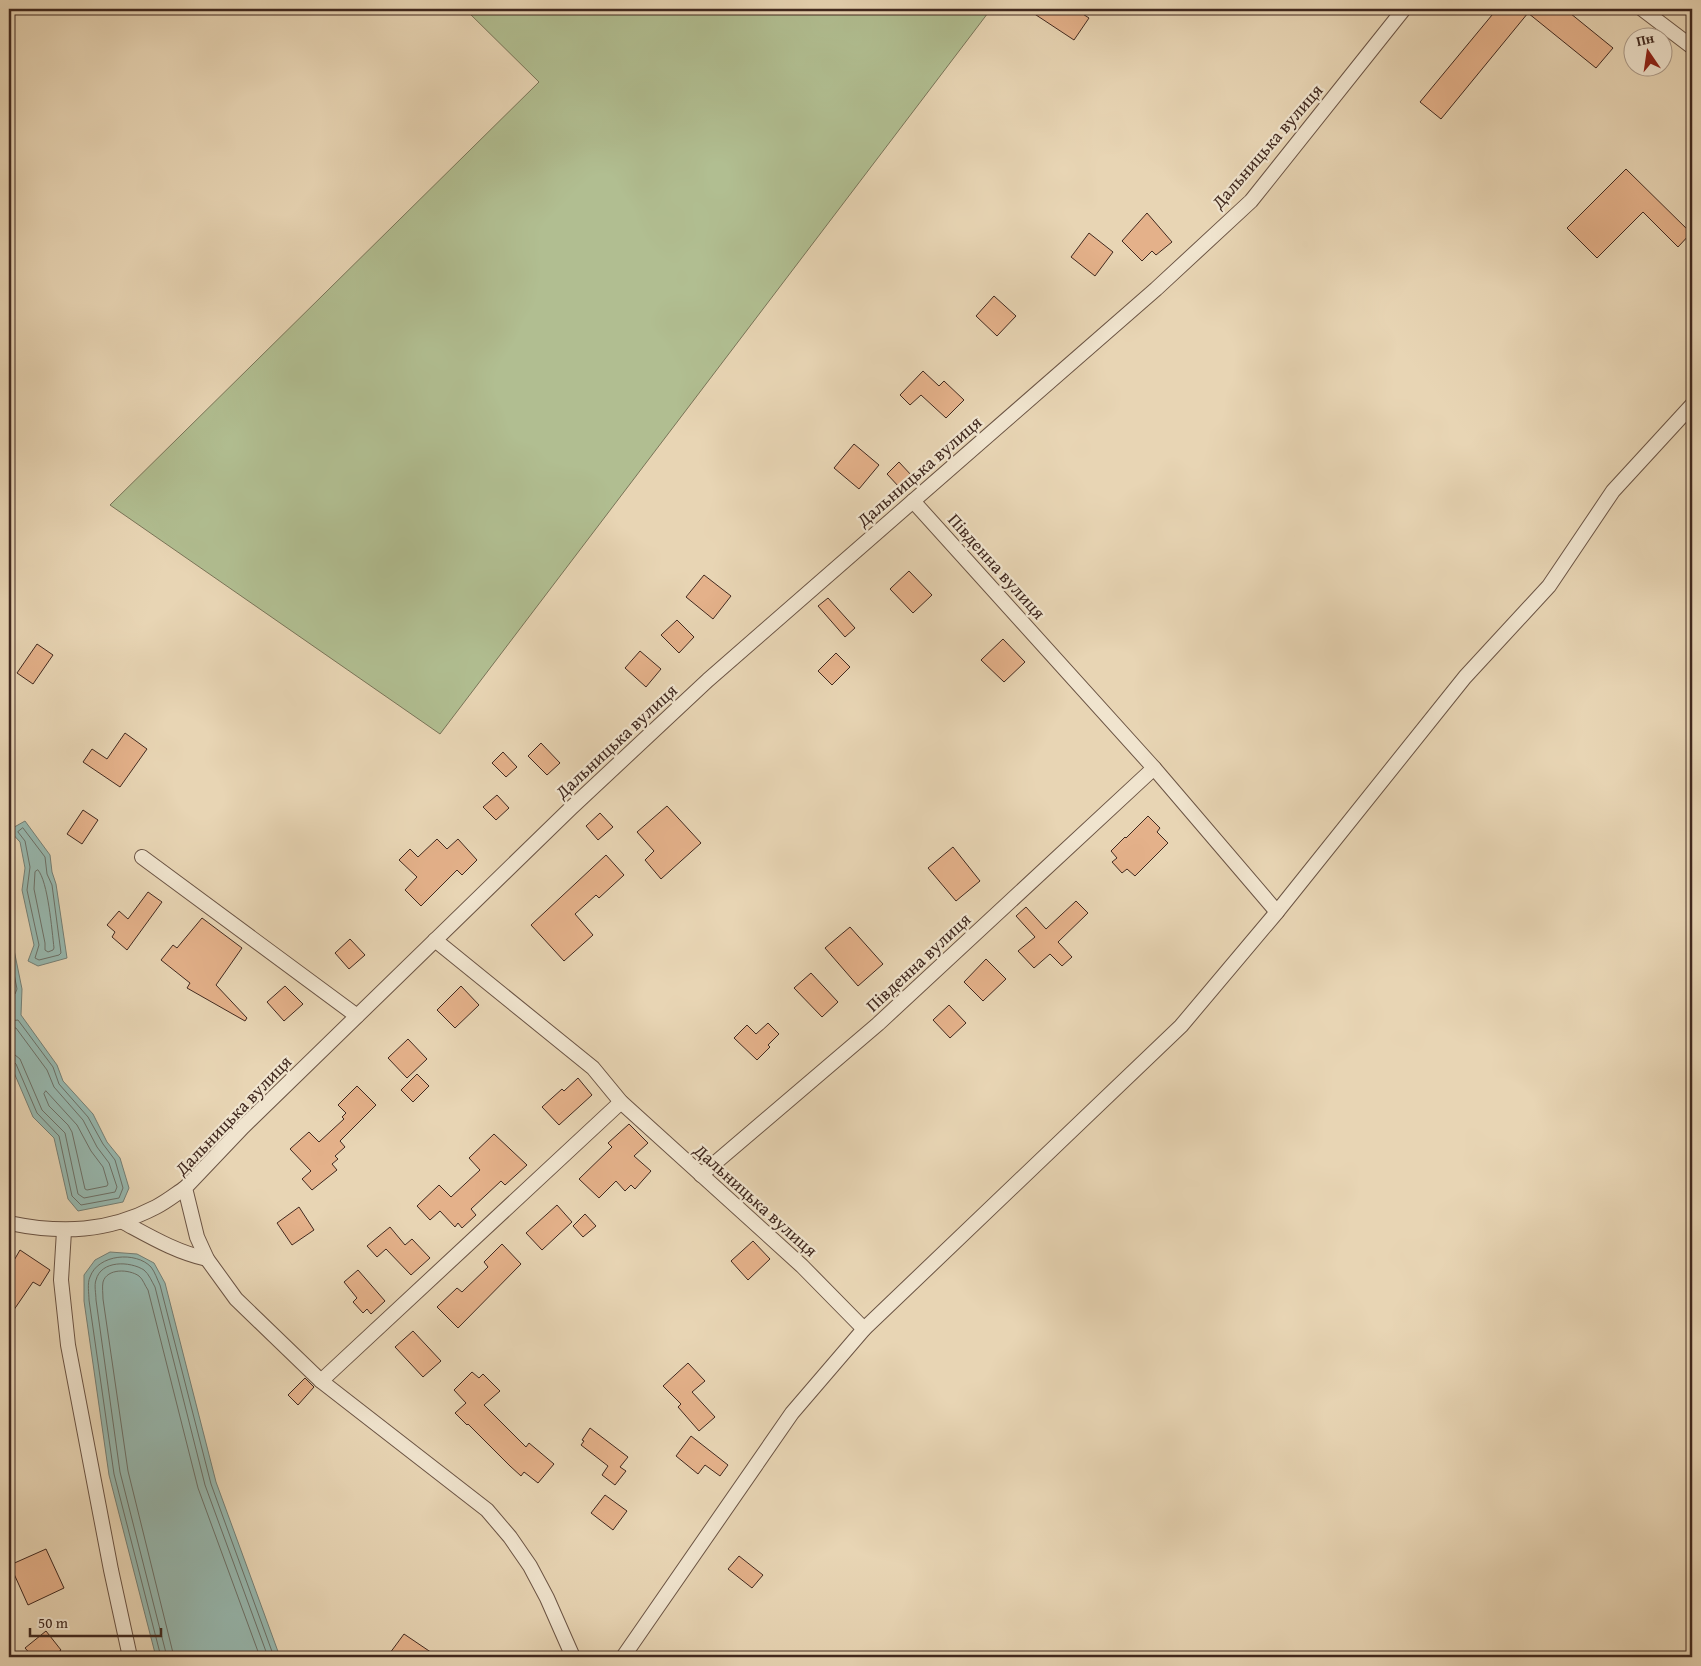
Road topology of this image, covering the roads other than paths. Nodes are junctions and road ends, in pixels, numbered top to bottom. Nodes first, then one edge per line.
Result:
1 (1404, 9) edge
2 (1642, 9) edge
3 (1692, 47) edge
4 (1692, 405) edge
5 (913, 501) junction
6 (1154, 768) junction
7 (142, 857) dead end
8 (1277, 912) junction
9 (435, 940) junction
10 (357, 1016) junction
11 (621, 1102) junction
12 (701, 1175) junction
13 (185, 1188) junction
14 (123, 1222) junction
15 (9, 1223) edge
16 (64, 1231) junction
17 (207, 1259) junction
18 (864, 1328) junction
19 (321, 1381) junction
20 (130, 1657) edge
21 (572, 1657) edge
22 (624, 1657) edge

1 - 5 street, Дальницька вулиця
2 - 3 street
4 - 8 street
5 - 6 street, Південна вулиця
5 - 9 street, Дальницька вулиця
6 - 8 street, Південна вулиця
6 - 12 street, Південна вулиця
7 - 10 street
8 - 18 street
9 - 10 street, Дальницька вулиця
9 - 11 street, Дальницька вулиця
10 - 13 street, Дальницька вулиця
11 - 12 street, Дальницька вулиця
11 - 19 street
12 - 18 street, Дальницька вулиця
13 - 14 street
13 - 17 street, Дальницька вулиця
14 - 16 street
14 - 17 street
15 - 16 street
16 - 20 street
17 - 19 street, Дальницька вулиця
18 - 22 street
19 - 21 street, Дальницька вулиця

